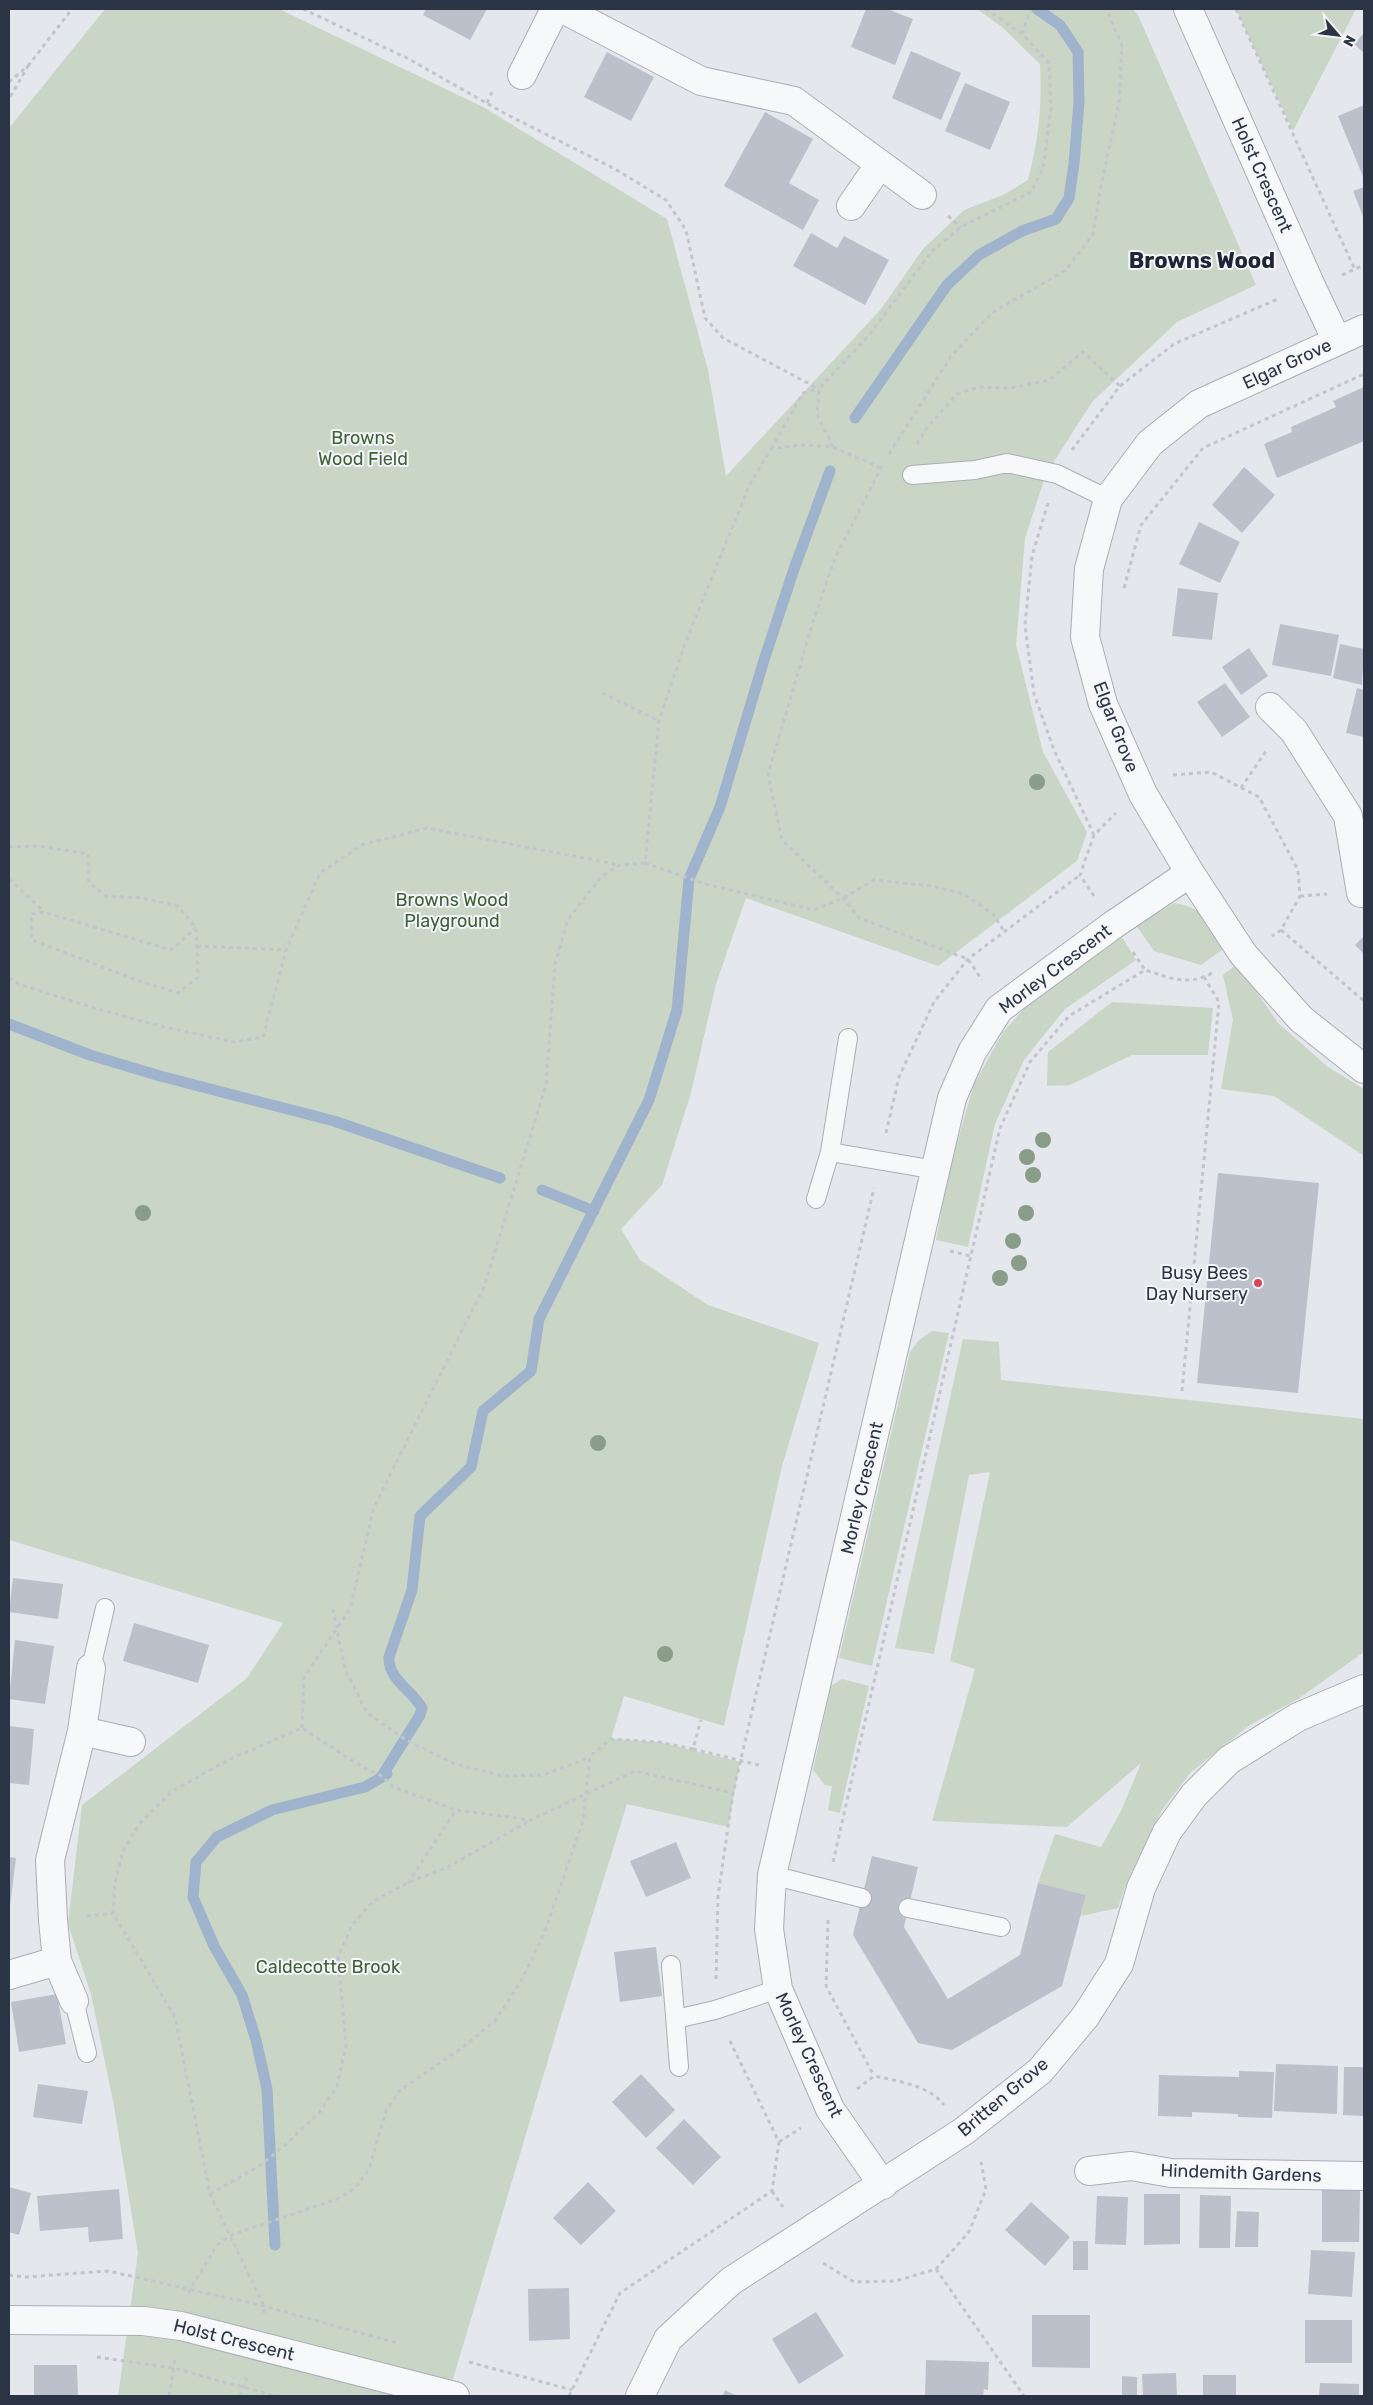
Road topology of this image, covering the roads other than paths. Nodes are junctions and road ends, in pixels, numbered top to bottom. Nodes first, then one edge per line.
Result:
1 (555, 9) edge
2 (563, 9) edge
3 (1188, 9) edge
4 (522, 75) dead end
5 (880, 164) junction
6 (922, 195) dead end
7 (851, 206) dead end
8 (1364, 329) edge
9 (1337, 340) junction
10 (912, 475) road end
11 (1108, 500) junction
12 (1270, 707) dead end
13 (1356, 812) edge
14 (1190, 873) junction
15 (1361, 893) dead end
16 (848, 1038) dead end
17 (1364, 1069) edge
18 (830, 1152) junction
19 (936, 1170) junction
20 (816, 1199) dead end
21 (105, 1608) dead end
22 (91, 1668) joint
23 (1364, 1689) edge
24 (82, 1731) junction
25 (130, 1742) dead end
26 (772, 1875) junction
27 (862, 1898) dead end
28 (908, 1908) dead end
29 (1001, 1927) dead end
30 (57, 1961) junction
31 (670, 1965) dead end
32 (9, 1976) edge
33 (778, 1989) junction
34 (74, 2001) joint
35 (676, 2019) junction
36 (86, 2053) dead end
37 (679, 2067) dead end
38 (1089, 2171) dead end
39 (1364, 2176) edge
40 (883, 2185) junction
41 (9, 2320) edge
42 (455, 2396) edge
43 (640, 2396) edge

1 - 4 street
2 - 5 street
3 - 9 street, Holst Crescent
5 - 6 street
5 - 7 street
8 - 9 street, Elgar Grove
9 - 11 street, Elgar Grove
10 - 11 lane
11 - 14 street, Elgar Grove
12 - 13 street
13 - 15 street
14 - 17 street, Elgar Grove
14 - 19 street, Morley Crescent
16 - 18 lane
18 - 19 lane
18 - 20 lane
19 - 26 street, Morley Crescent
21 - 22 lane
22 - 24 street
23 - 40 street, Britten Grove
24 - 25 street
24 - 30 street
26 - 27 lane
26 - 33 street, Morley Crescent
28 - 29 lane
30 - 32 street
30 - 34 street
31 - 35 lane
33 - 35 lane
33 - 40 street, Morley Crescent
34 - 36 lane
35 - 37 lane
38 - 39 street, Hindemith Gardens
40 - 43 street, Britten Grove
41 - 42 street, Holst Crescent

